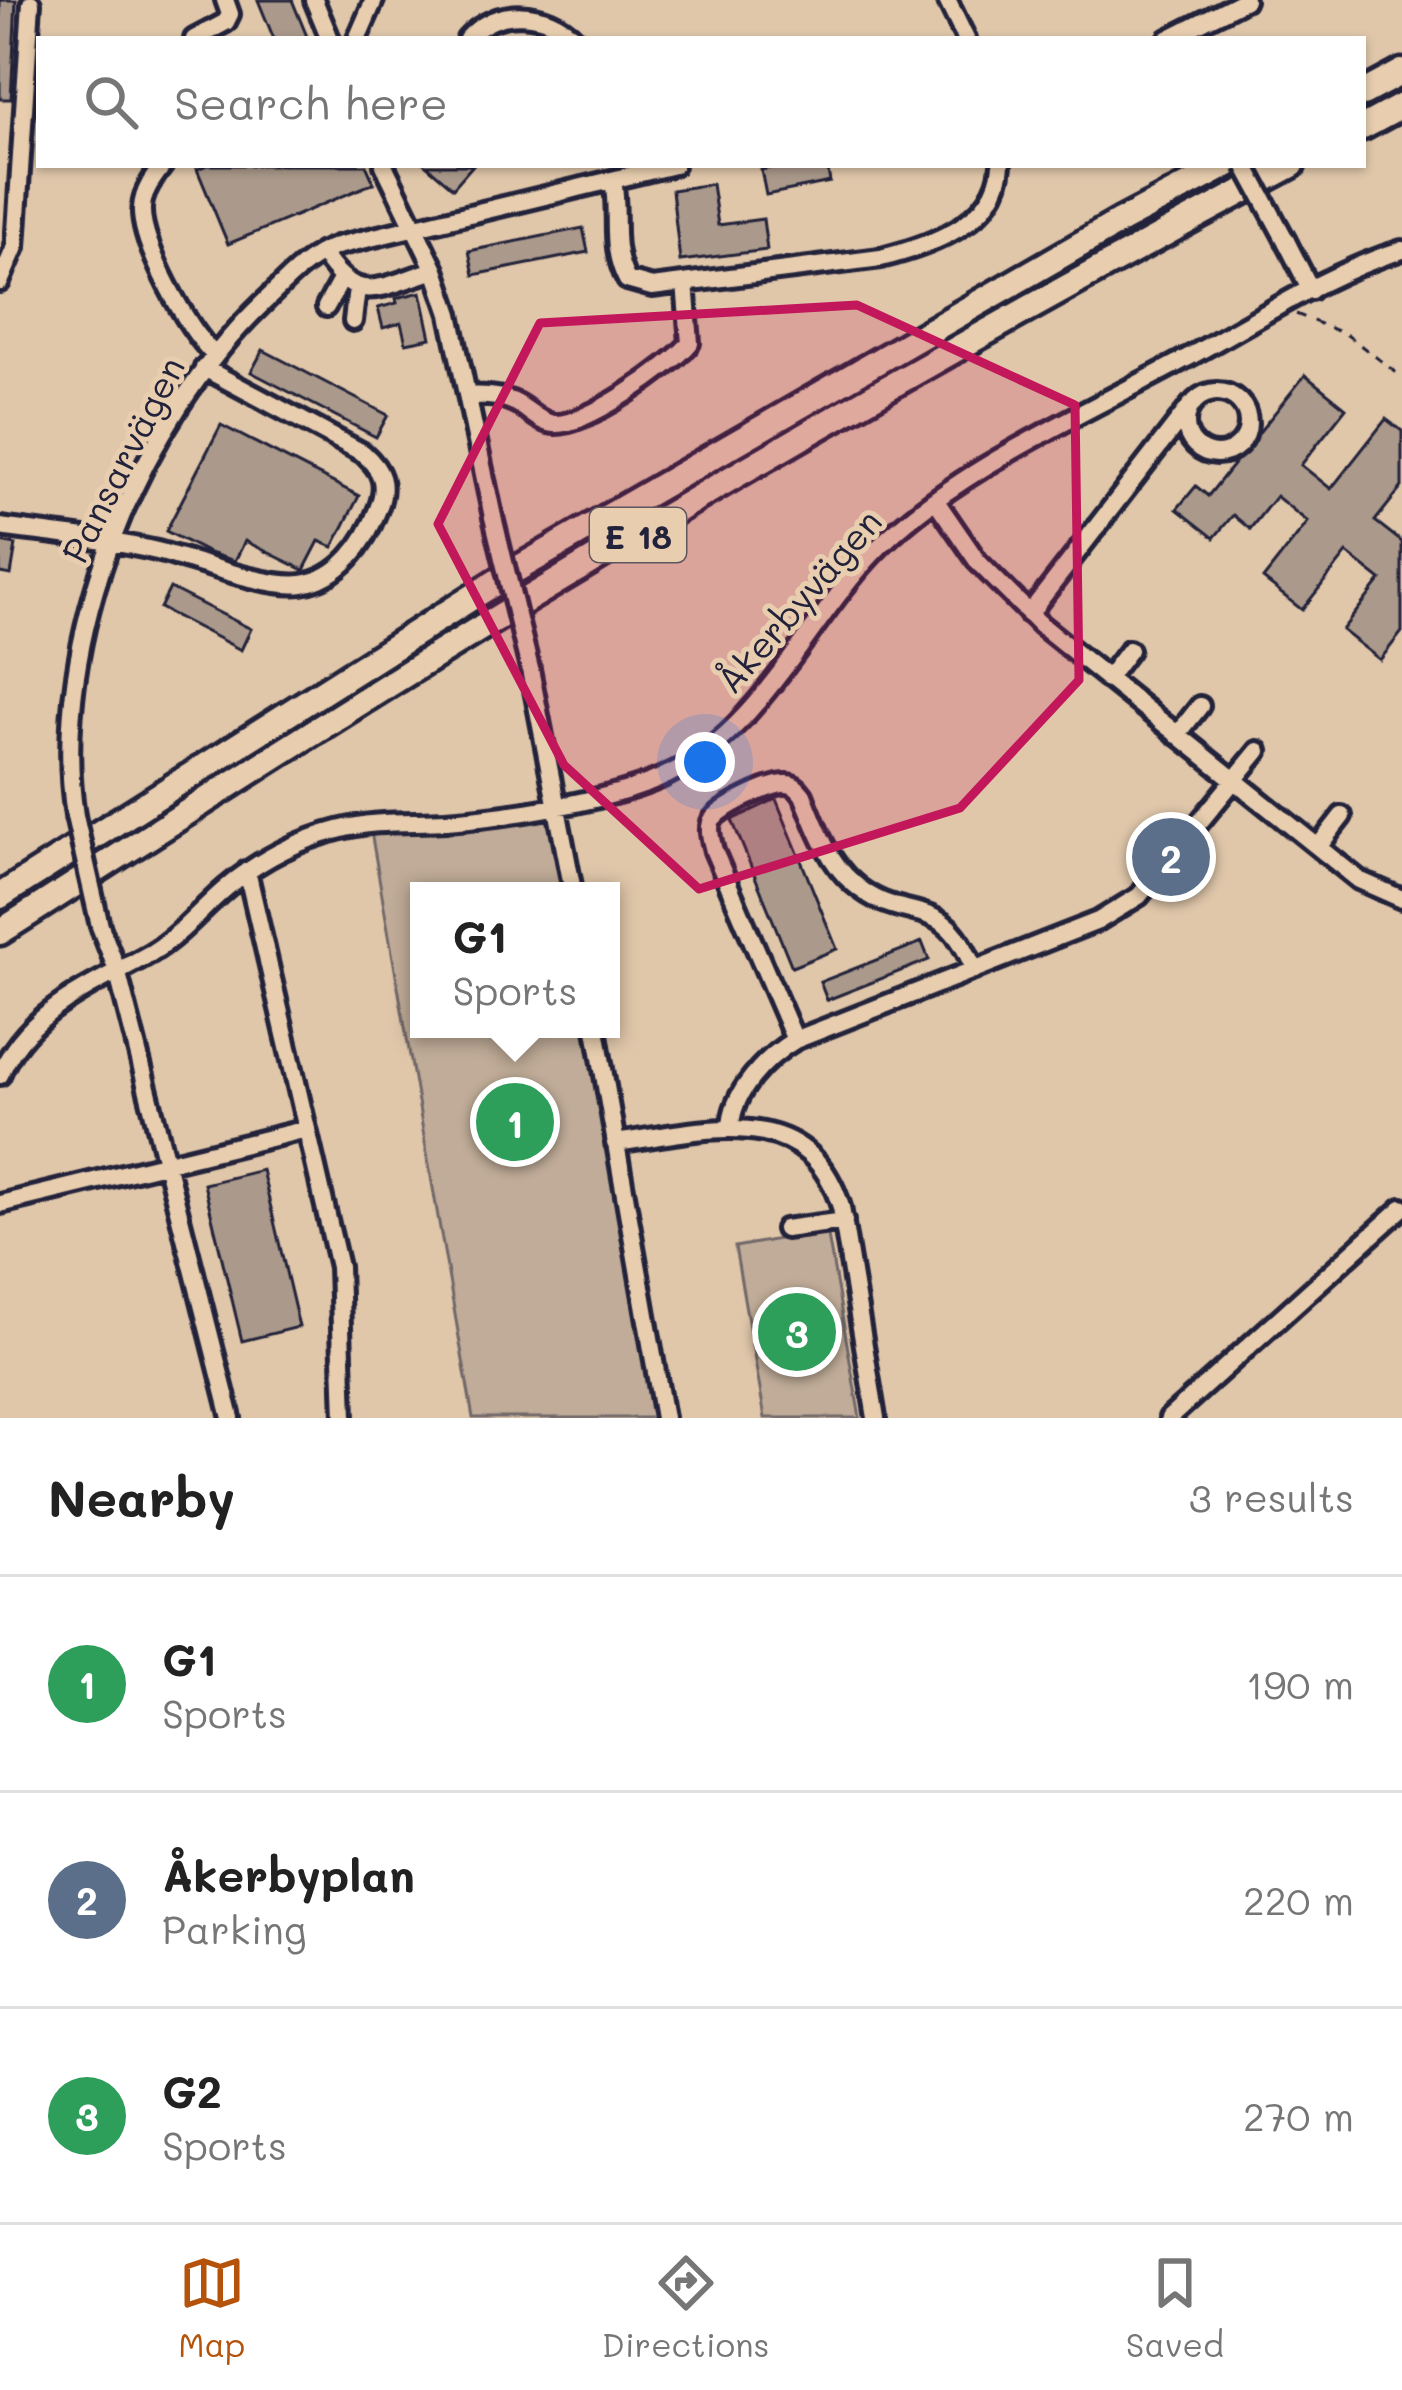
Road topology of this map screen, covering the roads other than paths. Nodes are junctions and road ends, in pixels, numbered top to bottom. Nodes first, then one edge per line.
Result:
1 (225, 0) edge
2 (314, 0) edge
3 (374, 0) edge
4 (946, 0) edge
5 (1245, 0) edge
6 (31, 3) dead end
7 (200, 36) edge
8 (329, 36) edge
9 (358, 36) edge
10 (471, 36) edge
11 (571, 36) edge
12 (965, 36) edge
13 (1178, 36) edge
14 (1402, 72) edge
15 (1366, 91) edge
16 (1402, 106) edge
17 (1366, 125) edge
18 (161, 168) edge
19 (386, 168) edge
20 (1000, 168) edge
21 (1221, 168) edge
22 (1247, 168) edge
23 (1287, 168) edge
24 (644, 169) edge
25 (613, 180) junction
26 (415, 227) junction
27 (1402, 250) edge
28 (322, 252) junction
29 (435, 270) junction
30 (2, 276) edge
31 (685, 283) junction
32 (349, 284) junction
33 (1311, 290) junction
34 (326, 307) dead end
35 (353, 321) dead end
36 (209, 361) junction
37 (467, 395) junction
38 (1191, 405) junction
39 (1159, 447) junction
40 (1198, 448) junction
41 (936, 501) junction
42 (5, 528) edge
43 (111, 542) junction
44 (1029, 614) junction
45 (1129, 650) dead end
46 (1107, 679) junction
47 (1200, 706) dead end
48 (1177, 735) junction
49 (1258, 752) dead end
50 (1234, 781) junction
51 (559, 804) junction
52 (1342, 816) dead end
53 (1318, 847) junction
54 (248, 871) junction
55 (572, 882) edge
56 (0, 896) edge
57 (1402, 899) edge
58 (0, 932) edge
59 (117, 970) junction
60 (974, 970) junction
61 (597, 1038) edge
62 (795, 1040) junction
63 (0, 1076) edge
64 (731, 1128) junction
65 (307, 1129) junction
66 (615, 1144) junction
67 (166, 1164) junction
68 (0, 1204) edge
69 (1402, 1208) edge
70 (844, 1221) junction
71 (785, 1229) dead end
72 (231, 1418) edge
73 (344, 1418) edge
74 (664, 1418) edge
75 (876, 1418) edge
76 (1169, 1418) edge

1 - 7 street
2 - 8 street
3 - 9 street
4 - 12 street
5 - 13 street
6 - 30 street
10 - 11 street
14 - 15 highway
16 - 17 highway
18 - 36 street
19 - 26 street
20 - 31 street
21 - 56 highway, E 18
22 - 33 street, bridge
23 - 58 highway, E 18
24 - 25 street, Pansarvägen
25 - 26 street, Pansarvägen
25 - 31 street
26 - 28 street, Pansarvägen
26 - 29 street
27 - 33 street, Åkerbyvägen
28 - 32 street
28 - 36 street, Pansarvägen
29 - 32 street
29 - 37 street
31 - 37 street
32 - 34 street
32 - 35 street
33 - 41 street, Åkerbyvägen
36 - 43 street, Pansarvägen
36 - 43 street
37 - 51 street, bridge
38 - 39 street
38 - 40 street
38 - 40 street
39 - 40 street
39 - 44 street
41 - 44 street
41 - 51 street, Åkerbyvägen
42 - 43 street
43 - 59 street, Pansarvägen, bridge
44 - 46 street
45 - 46 street
46 - 48 street
47 - 48 street
48 - 50 street
49 - 50 street
50 - 53 street
50 - 60 street
51 - 54 street, Åkerbyvägen
51 - 55 street
52 - 53 street
53 - 57 street
54 - 59 street, Åkerbyvägen
54 - 65 street
59 - 63 street, Åkerbyvägen
59 - 67 street
60 - 62 street
60 - 62 street
61 - 66 street
62 - 64 street
64 - 66 street
64 - 70 street
65 - 67 street
65 - 73 street
66 - 74 street
67 - 68 street
67 - 72 street
69 - 76 street
70 - 71 street
70 - 75 street

